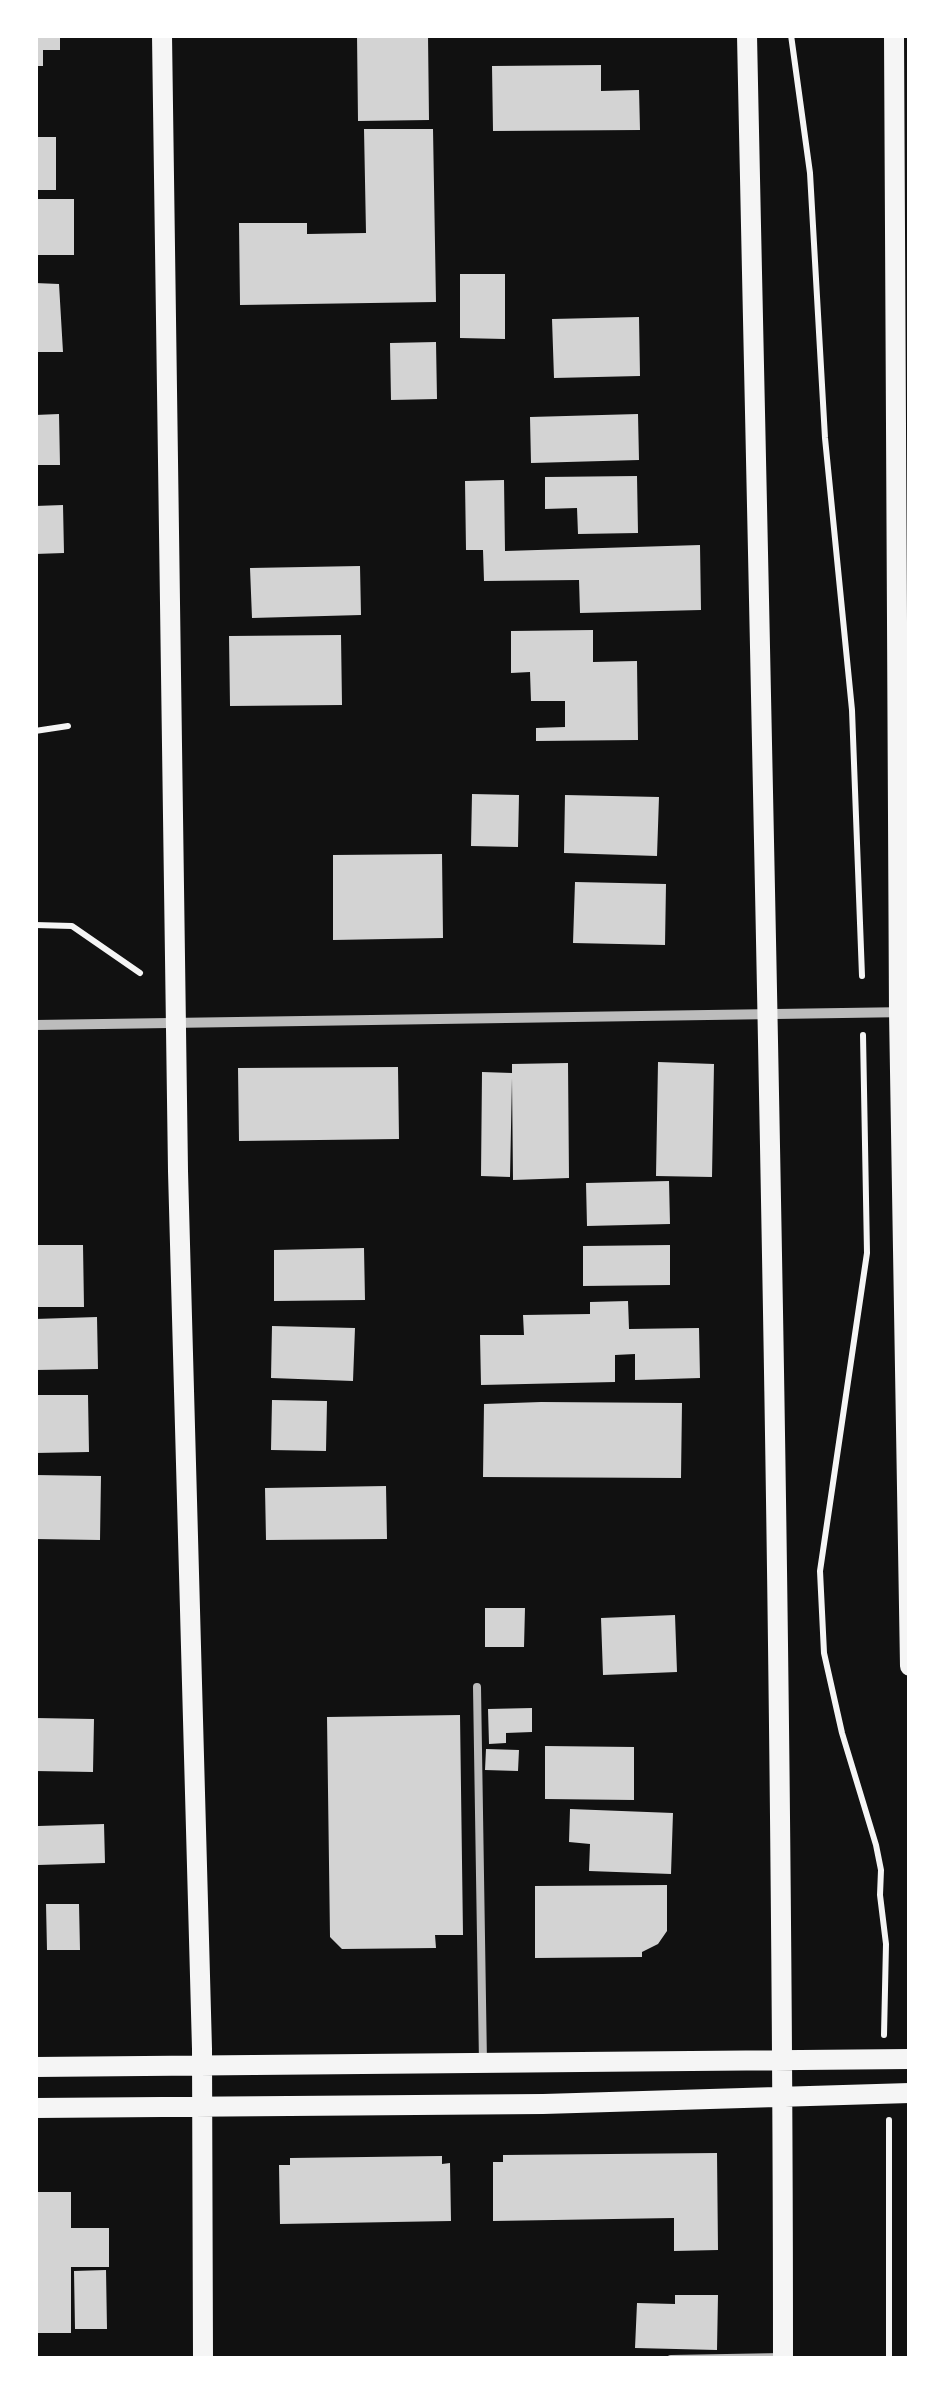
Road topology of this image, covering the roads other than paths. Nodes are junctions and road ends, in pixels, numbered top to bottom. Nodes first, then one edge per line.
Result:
1 (162, 35) edge
2 (747, 35) edge
3 (894, 35) edge
4 (904, 1012) edge
5 (767, 1014) junction
6 (176, 1020) junction
7 (35, 1024) edge
8 (910, 1666) edge
9 (477, 1687) dead end
10 (910, 2059) edge
11 (784, 2061) junction
12 (202, 2063) junction
13 (484, 2064) junction
14 (35, 2067) edge
15 (910, 2093) edge
16 (783, 2098) junction
17 (35, 2108) edge
18 (201, 2108) junction
19 (783, 2358) edge
20 (203, 2359) edge
21 (671, 2359) edge

1 - 6 main road
2 - 5 main road
3 - 4 main road
4 - 5 street
4 - 8 main road
5 - 6 street
5 - 11 main road
6 - 7 street
6 - 12 main road
9 - 13 lane
10 - 11 main road
11 - 13 main road
11 - 16 main road
12 - 13 main road
12 - 14 main road
12 - 18 main road
15 - 16 main road
16 - 18 main road
16 - 19 main road
17 - 18 main road
18 - 20 main road
19 - 21 lane

